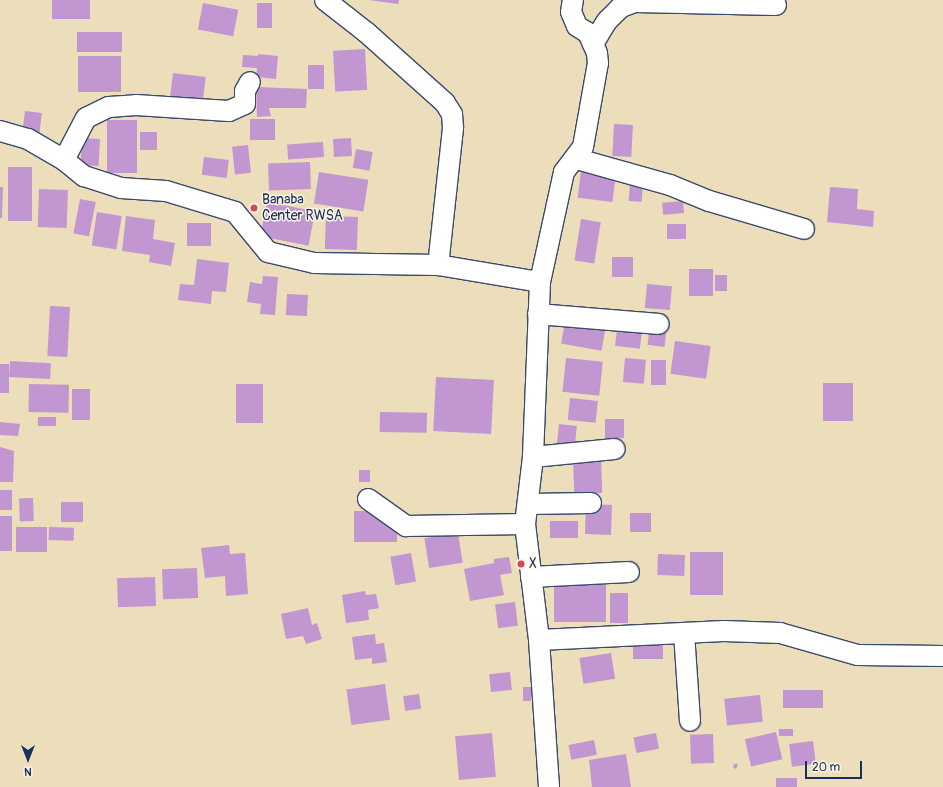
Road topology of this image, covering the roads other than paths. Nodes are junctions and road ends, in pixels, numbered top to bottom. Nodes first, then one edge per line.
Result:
1 (325, 0) edge
2 (573, 0) edge
3 (776, 5) dead end
4 (593, 44) junction
5 (250, 82) dead end
6 (0, 130) edge
7 (577, 159) junction
8 (64, 160) junction
9 (804, 229) dead end
10 (438, 265) junction
11 (540, 282) junction
12 (538, 314) junction
13 (660, 324) dead end
14 (615, 449) dead end
15 (533, 457) junction
16 (368, 499) dead end
17 (591, 503) dead end
18 (528, 504) junction
19 (525, 524) junction
20 (629, 572) dead end
21 (531, 577) junction
22 (684, 633) junction
23 (539, 640) junction
24 (943, 656) edge
25 (690, 721) dead end
26 (553, 784) edge

1 - 10 street
2 - 4 street
3 - 4 street
4 - 7 street
5 - 8 street
6 - 8 street
7 - 9 street
7 - 11 street
8 - 10 street
10 - 11 street
11 - 12 street
12 - 13 street
12 - 15 street
14 - 15 street
15 - 18 street
16 - 19 street
17 - 18 street
18 - 19 street
19 - 21 street
20 - 21 street
21 - 23 street
22 - 23 street
22 - 24 street
22 - 25 street
23 - 26 street

